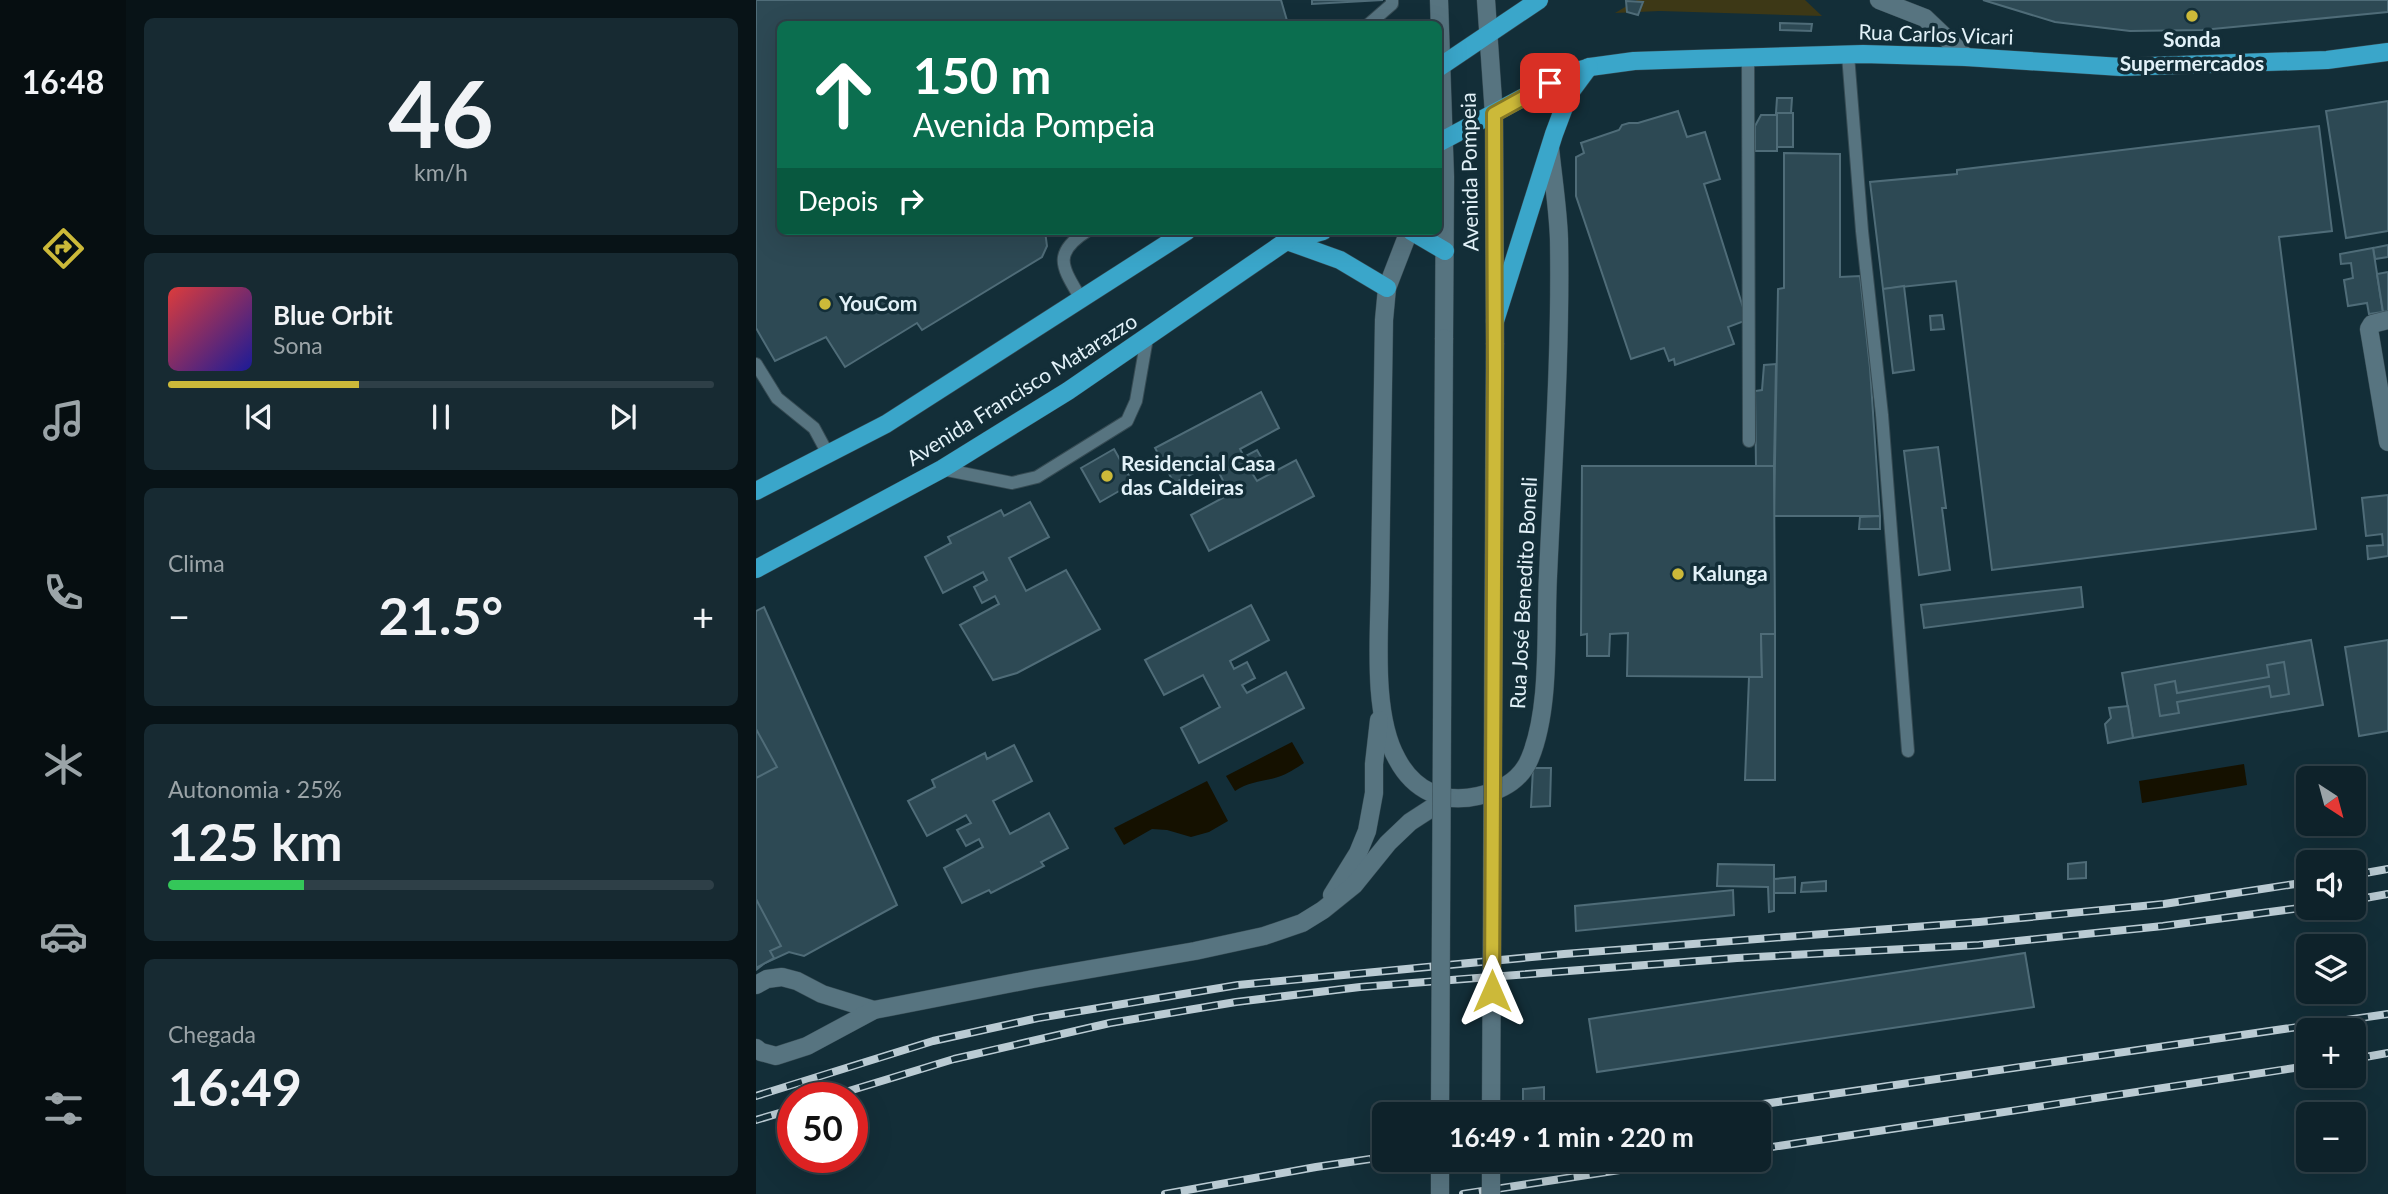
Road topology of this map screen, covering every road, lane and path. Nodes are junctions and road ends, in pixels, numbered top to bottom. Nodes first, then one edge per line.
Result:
1 (1392, 0) edge
2 (1439, 0) edge
3 (1486, 0) edge
4 (1539, 0) edge
5 (1879, 0) edge
6 (1373, 21) edge
7 (1440, 21) edge
8 (1488, 34) junction
9 (2388, 52) edge
10 (1848, 55) junction
11 (1966, 57) junction
12 (1748, 58) junction
13 (1442, 66) edge
14 (1590, 67) junction
15 (1494, 114) junction
16 (1442, 145) edge
17 (1550, 148) junction
18 (1442, 188) edge
19 (1081, 235) edge
20 (1181, 235) edge
21 (1408, 235) edge
22 (1417, 235) edge
23 (1294, 236) edge
24 (1445, 251) junction
25 (1387, 288) junction
26 (1081, 299) junction
27 (2388, 320) edge
28 (1495, 321) junction
29 (1147, 338) junction
30 (756, 364) edge
31 (1749, 441) dead end
32 (2388, 442) edge
33 (828, 454) junction
34 (942, 469) junction
35 (756, 491) edge
36 (756, 569) edge
37 (1381, 702) junction
38 (1908, 751) dead end
39 (1447, 799) junction
40 (1323, 910) junction
41 (756, 985) edge
42 (874, 1010) junction
43 (756, 1048) edge
44 (1440, 1102) edge
45 (1491, 1102) edge
46 (1440, 1172) edge
47 (1491, 1172) edge
48 (1440, 1194) edge
49 (1491, 1194) edge

1 - 6 lane
2 - 7 street, Avenida Pompeia
3 - 8 street, Avenida Pompeia
4 - 8 main road
5 - 11 street
8 - 13 main road
8 - 15 street, Avenida Pompeia
9 - 11 main road, Rua Carlos Vicari
10 - 11 main road, Rua Carlos Vicari
10 - 12 main road, Rua Carlos Vicari
10 - 38 lane
12 - 14 main road, Rua Carlos Vicari
12 - 31 lane
14 - 15 main road, Rua Carlos Vicari
14 - 17 main road
15 - 16 main road
15 - 28 street, Avenida Pompeia
17 - 28 main road
17 - 39 street, Rua José Benedito Boneli
18 - 24 street, Avenida Pompeia
19 - 26 lane
20 - 26 main road, Avenida Francisco Matarazzo
21 - 25 street
22 - 24 main road
23 - 25 main road
23 - 29 main road, Avenida Francisco Matarazzo
24 - 44 street, Avenida Pompeia, bridge
25 - 37 street
26 - 33 main road, Avenida Francisco Matarazzo
27 - 32 street
28 - 45 street, Avenida Pompeia, bridge
29 - 34 main road, Avenida Francisco Matarazzo
29 - 34 lane
30 - 33 lane
33 - 35 main road, Avenida Francisco Matarazzo
34 - 36 main road, Avenida Francisco Matarazzo
37 - 39 street
37 - 40 street
39 - 40 street
40 - 42 street
41 - 42 street
42 - 43 street
46 - 48 street
47 - 49 street, bridge

